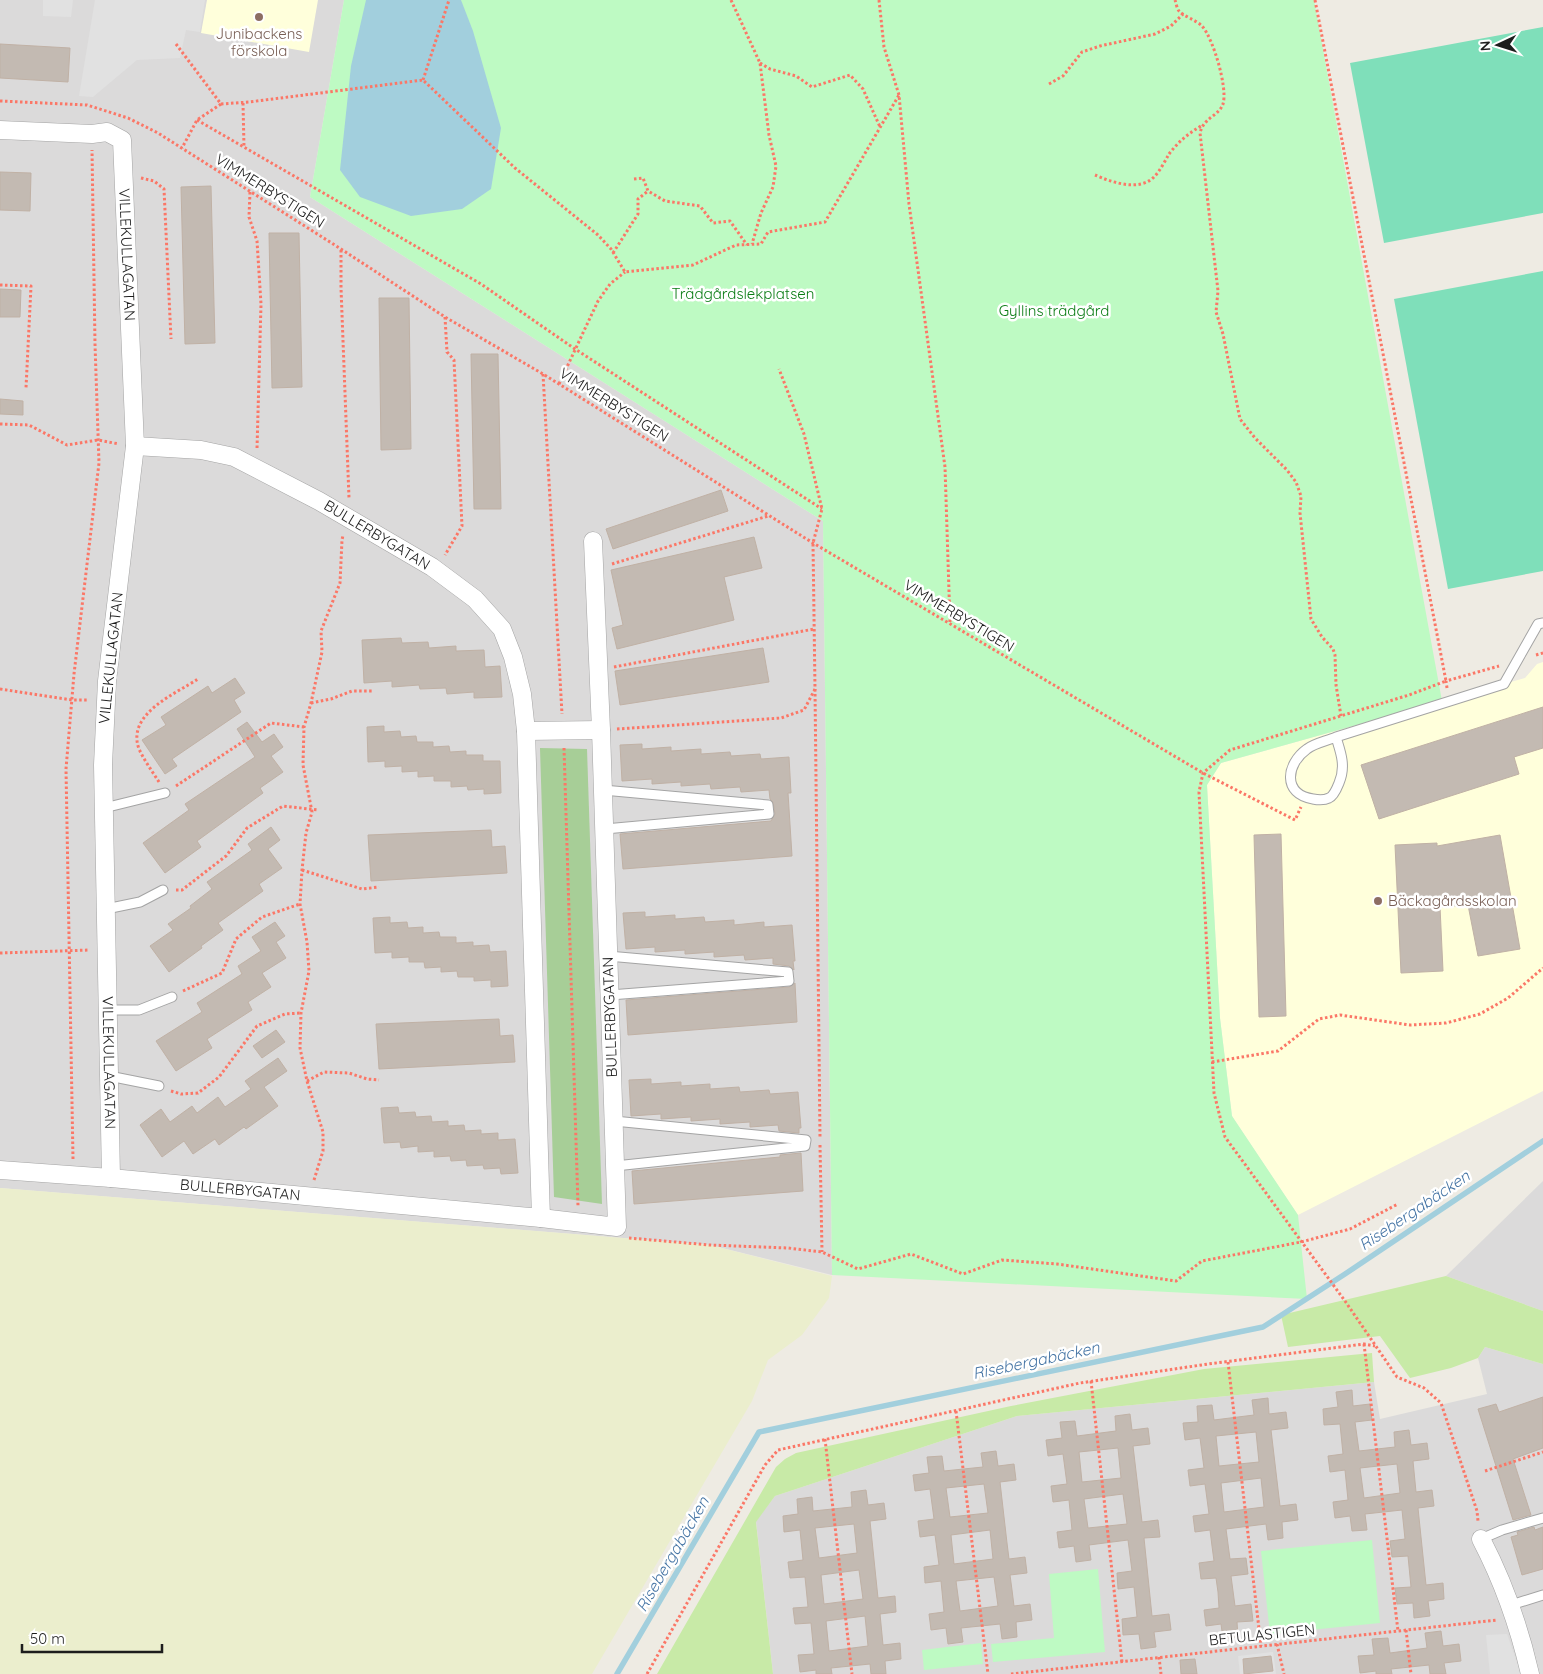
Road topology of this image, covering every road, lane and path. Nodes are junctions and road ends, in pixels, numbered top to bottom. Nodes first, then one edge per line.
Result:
1 (449, 0) edge
2 (731, 0) edge
3 (879, 0) edge
4 (1175, 0) edge
5 (1315, 0) edge
6 (1183, 14) junction
7 (176, 44) dead end
8 (760, 62) junction
9 (423, 80) junction
10 (1049, 84) dead end
11 (899, 95) junction
12 (0, 101) edge
13 (243, 102) junction
14 (221, 104) junction
15 (197, 120) junction
16 (1202, 126) junction
17 (880, 127) junction
18 (0, 130) edge
19 (92, 134) junction
20 (244, 147) junction
21 (182, 148) junction
22 (124, 173) junction
23 (1095, 175) dead end
24 (634, 179) dead end
25 (250, 191) junction
26 (648, 191) junction
27 (752, 244) junction
28 (747, 245) junction
29 (341, 249) junction
30 (613, 253) junction
31 (625, 272) junction
32 (0, 285) edge
33 (445, 317) junction
34 (172, 339) dead end
35 (575, 349) junction
36 (779, 369) dead end
37 (543, 374) junction
38 (559, 384) junction
39 (26, 388) dead end
40 (0, 424) edge
41 (98, 440) junction
42 (135, 446) junction
43 (257, 469) junction
44 (822, 509) junction
45 (768, 516) junction
46 (350, 519) junction
47 (594, 541) dead end
48 (813, 544) junction
49 (595, 569) junction
50 (436, 571) junction
51 (1543, 623) edge
52 (950, 624) junction
53 (814, 629) junction
54 (1543, 653) edge
55 (1516, 661) junction
56 (599, 670) junction
57 (198, 679) dead end
58 (1446, 681) junction
59 (0, 689) edge
60 (815, 689) junction
61 (372, 691) dead end
62 (72, 700) junction
63 (106, 700) junction
64 (1449, 701) junction
65 (311, 703) junction
66 (1341, 716) junction
67 (304, 727) junction
68 (564, 730) junction
69 (601, 730) junction
70 (526, 731) junction
71 (1336, 737) junction
72 (1203, 773) junction
73 (603, 790) junction
74 (165, 793) junction
75 (1305, 798) junction
76 (104, 808) junction
77 (318, 810) dead end
78 (604, 829) junction
79 (302, 870) junction
80 (379, 887) dead end
81 (163, 890) joint
82 (300, 904) junction
83 (106, 909) junction
84 (69, 950) junction
85 (106, 950) junction
86 (0, 953) edge
87 (608, 956) junction
88 (1543, 968) edge
89 (610, 995) junction
90 (172, 996) joint
91 (107, 1010) junction
92 (301, 1013) junction
93 (1212, 1062) junction
94 (109, 1076) junction
95 (379, 1080) dead end
96 (307, 1081) junction
97 (159, 1086) joint
98 (614, 1121) junction
99 (615, 1166) junction
100 (0, 1170) edge
101 (74, 1175) junction
102 (111, 1178) junction
103 (309, 1196) junction
104 (1398, 1204) dead end
105 (541, 1218) junction
106 (578, 1222) junction
107 (623, 1238) dead end
108 (1301, 1242) junction
109 (822, 1252) junction
110 (1364, 1344) junction
111 (1376, 1346) junction
112 (1228, 1362) junction
113 (1091, 1382) junction
114 (956, 1411) junction
115 (825, 1439) junction
116 (1543, 1452) edge
117 (1485, 1471) dead end
118 (1543, 1518) edge
119 (1481, 1539) junction
120 (1543, 1595) edge
121 (1513, 1611) junction
122 (1406, 1630) junction
123 (1398, 1631) junction
124 (1277, 1644) junction
125 (1261, 1646) junction
126 (1159, 1658) junction
127 (1122, 1662) junction
128 (1031, 1673) edge
129 (647, 1674) edge
130 (852, 1674) edge
131 (988, 1674) edge
132 (1011, 1674) edge
133 (1161, 1674) edge
134 (1284, 1674) edge
135 (1411, 1674) edge
136 (1530, 1674) edge

1 - 9 path
2 - 8 path
3 - 11 path
4 - 6 path
5 - 58 path
6 - 10 path
6 - 16 path
7 - 14 path
8 - 17 path
8 - 27 path
9 - 13 path
9 - 30 path
11 - 17 path
11 - 52 path
12 - 21 path, VIMMERBYSTIGEN
13 - 14 path
13 - 20 path
14 - 15 path
15 - 20 path
15 - 21 path
16 - 23 path
16 - 66 path
17 - 27 path
18 - 19 street
19 - 22 street, VILLEKULLAGATAN
19 - 41 path
20 - 35 path
21 - 25 path, VIMMERBYSTIGEN
22 - 34 path
22 - 42 street, VILLEKULLAGATAN
24 - 26 path
25 - 29 path, VIMMERBYSTIGEN
25 - 43 path
26 - 28 path
26 - 30 path
27 - 28 path
28 - 31 path
29 - 33 path, VIMMERBYSTIGEN
29 - 46 path
30 - 31 path
31 - 35 path
32 - 39 path
33 - 37 path, VIMMERBYSTIGEN
33 - 50 path
35 - 38 path
35 - 44 path
36 - 44 path
37 - 38 path, VIMMERBYSTIGEN
37 - 68 path
38 - 45 path, VIMMERBYSTIGEN
40 - 41 path
41 - 42 path
41 - 62 path
42 - 43 street, BULLERBYGATAN
42 - 63 street, VILLEKULLAGATAN
43 - 46 street, BULLERBYGATAN
44 - 48 path
45 - 48 path, VIMMERBYSTIGEN
45 - 49 path
46 - 50 street, BULLERBYGATAN
46 - 65 path
47 - 49 street, BULLERBYGATAN
48 - 52 path, VIMMERBYSTIGEN
48 - 53 path
49 - 56 street, BULLERBYGATAN
50 - 70 street, BULLERBYGATAN
51 - 55 lane
52 - 72 path, VIMMERBYSTIGEN
53 - 56 path
53 - 60 path
54 - 55 path
55 - 58 path
55 - 64 lane
56 - 69 street, BULLERBYGATAN
57 - 74 path
58 - 64 path
58 - 66 path
59 - 62 path
60 - 69 path
60 - 109 path
61 - 65 path
62 - 63 path
62 - 84 path
63 - 76 street, VILLEKULLAGATAN
64 - 71 lane
65 - 67 path
66 - 72 path
67 - 74 path
67 - 79 path
68 - 69 street
68 - 70 street
68 - 106 path
69 - 73 street, BULLERBYGATAN
70 - 105 street, BULLERBYGATAN
71 - 75 lane
71 - 75 lane
72 - 75 path, VIMMERBYSTIGEN
72 - 93 path
73 - 78 street, BULLERBYGATAN
73 - 78 lane
74 - 76 lane
76 - 83 street, VILLEKULLAGATAN
77 - 81 path
78 - 87 street, BULLERBYGATAN
79 - 80 path
79 - 82 path
81 - 83 lane
82 - 90 path
82 - 92 path
83 - 85 street, VILLEKULLAGATAN
84 - 85 path
84 - 86 path
84 - 101 path
85 - 91 street, VILLEKULLAGATAN
87 - 89 street, BULLERBYGATAN
87 - 89 lane
88 - 93 path
89 - 98 street, BULLERBYGATAN
90 - 91 lane
91 - 94 street, VILLEKULLAGATAN
92 - 96 path
92 - 97 path
93 - 108 path
94 - 97 lane
94 - 102 street, VILLEKULLAGATAN
95 - 96 path
96 - 103 path
98 - 99 street, BULLERBYGATAN
98 - 99 lane
99 - 106 street, BULLERBYGATAN
100 - 101 street, BULLERBYGATAN
101 - 102 street, BULLERBYGATAN
102 - 103 street, BULLERBYGATAN
103 - 105 street, BULLERBYGATAN
104 - 108 path
105 - 106 street, BULLERBYGATAN
107 - 109 path
108 - 109 path
108 - 111 path
110 - 111 path
110 - 112 path
110 - 123 path
111 - 119 path
112 - 113 path
112 - 125 path
113 - 114 path
113 - 127 path
114 - 115 path
114 - 131 path
115 - 129 path
115 - 130 path
116 - 117 path
118 - 119 lane
119 - 121 street
120 - 121 lane
121 - 122 path, BETULASTIGEN
121 - 136 street
122 - 123 path, BETULASTIGEN
122 - 135 path
123 - 124 path, BETULASTIGEN
124 - 125 path, BETULASTIGEN
124 - 134 path
125 - 126 path, BETULASTIGEN
126 - 127 path, BETULASTIGEN
126 - 133 path
127 - 128 path, BETULASTIGEN
128 - 132 path, BETULASTIGEN

